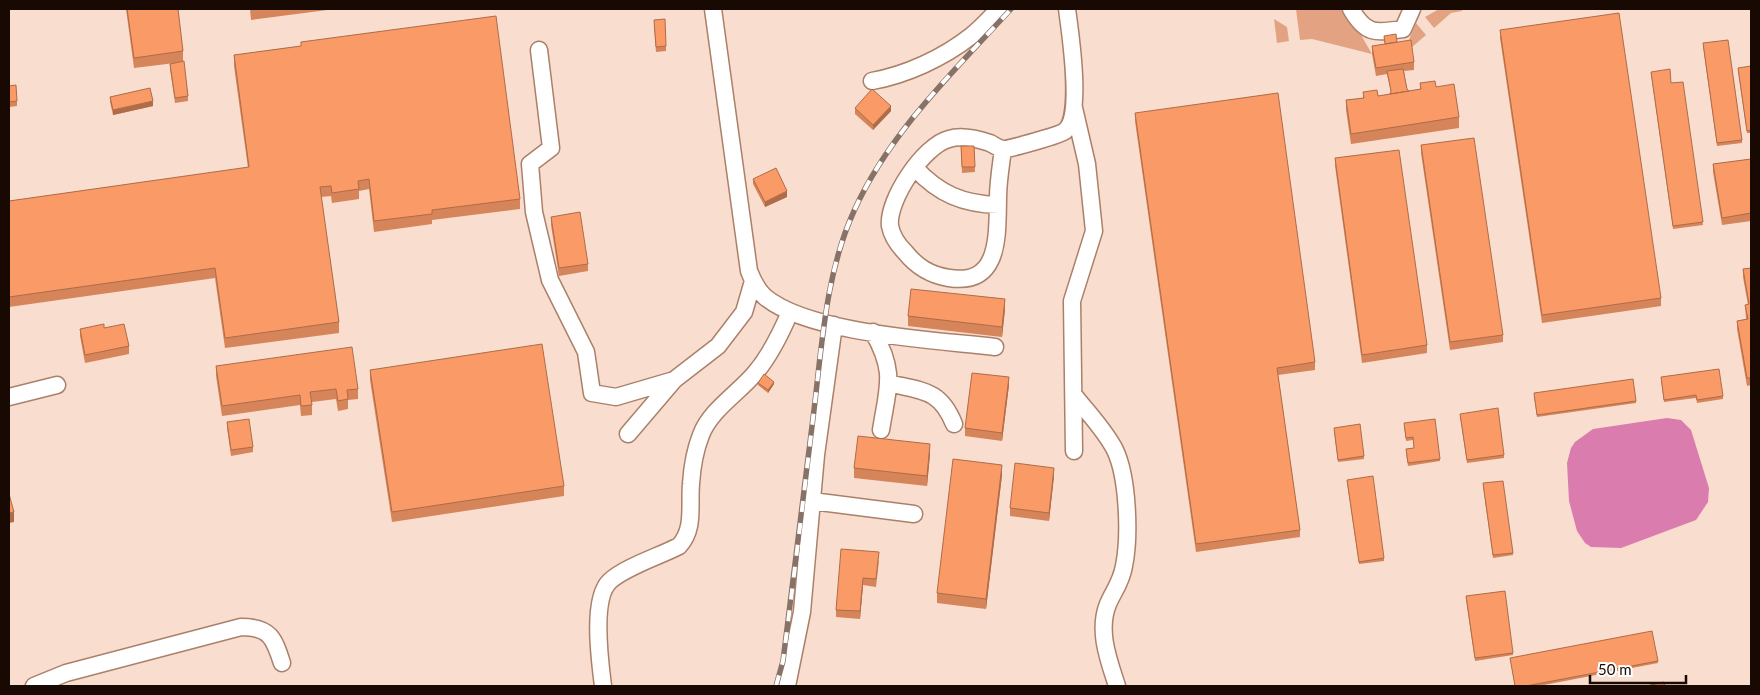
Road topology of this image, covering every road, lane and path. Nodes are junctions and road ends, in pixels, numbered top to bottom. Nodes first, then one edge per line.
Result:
1 (713, 9) edge
2 (999, 9) edge
3 (1067, 9) edge
4 (1351, 9) edge
5 (1412, 9) edge
6 (539, 50) dead end
7 (872, 81) dead end
8 (1074, 106) junction
9 (1003, 149) junction
10 (916, 168) junction
11 (998, 206) junction
12 (753, 281) junction
13 (790, 312) junction
14 (834, 324) junction
15 (873, 332) junction
16 (995, 347) dead end
17 (674, 380) junction
18 (888, 383) junction
19 (57, 385) dead end
20 (1074, 395) junction
21 (9, 397) edge
22 (954, 424) dead end
23 (881, 430) dead end
24 (628, 434) dead end
25 (1074, 451) dead end
26 (812, 501) junction
27 (914, 514) dead end
28 (282, 663) dead end
29 (34, 686) edge
30 (603, 686) edge
31 (787, 686) edge
32 (1117, 686) edge

1 - 12 lane
2 - 7 lane
3 - 8 lane
4 - 5 lane
6 - 17 lane
8 - 9 lane
8 - 20 lane
9 - 10 lane
9 - 11 lane
10 - 11 lane
10 - 11 lane
12 - 13 lane
12 - 17 lane
13 - 14 lane
13 - 30 lane
14 - 15 lane
14 - 26 lane
15 - 16 lane
15 - 18 lane
17 - 24 lane
18 - 22 lane
18 - 23 lane
19 - 21 lane
20 - 25 lane
20 - 32 lane
26 - 27 lane
26 - 31 lane
28 - 29 lane

